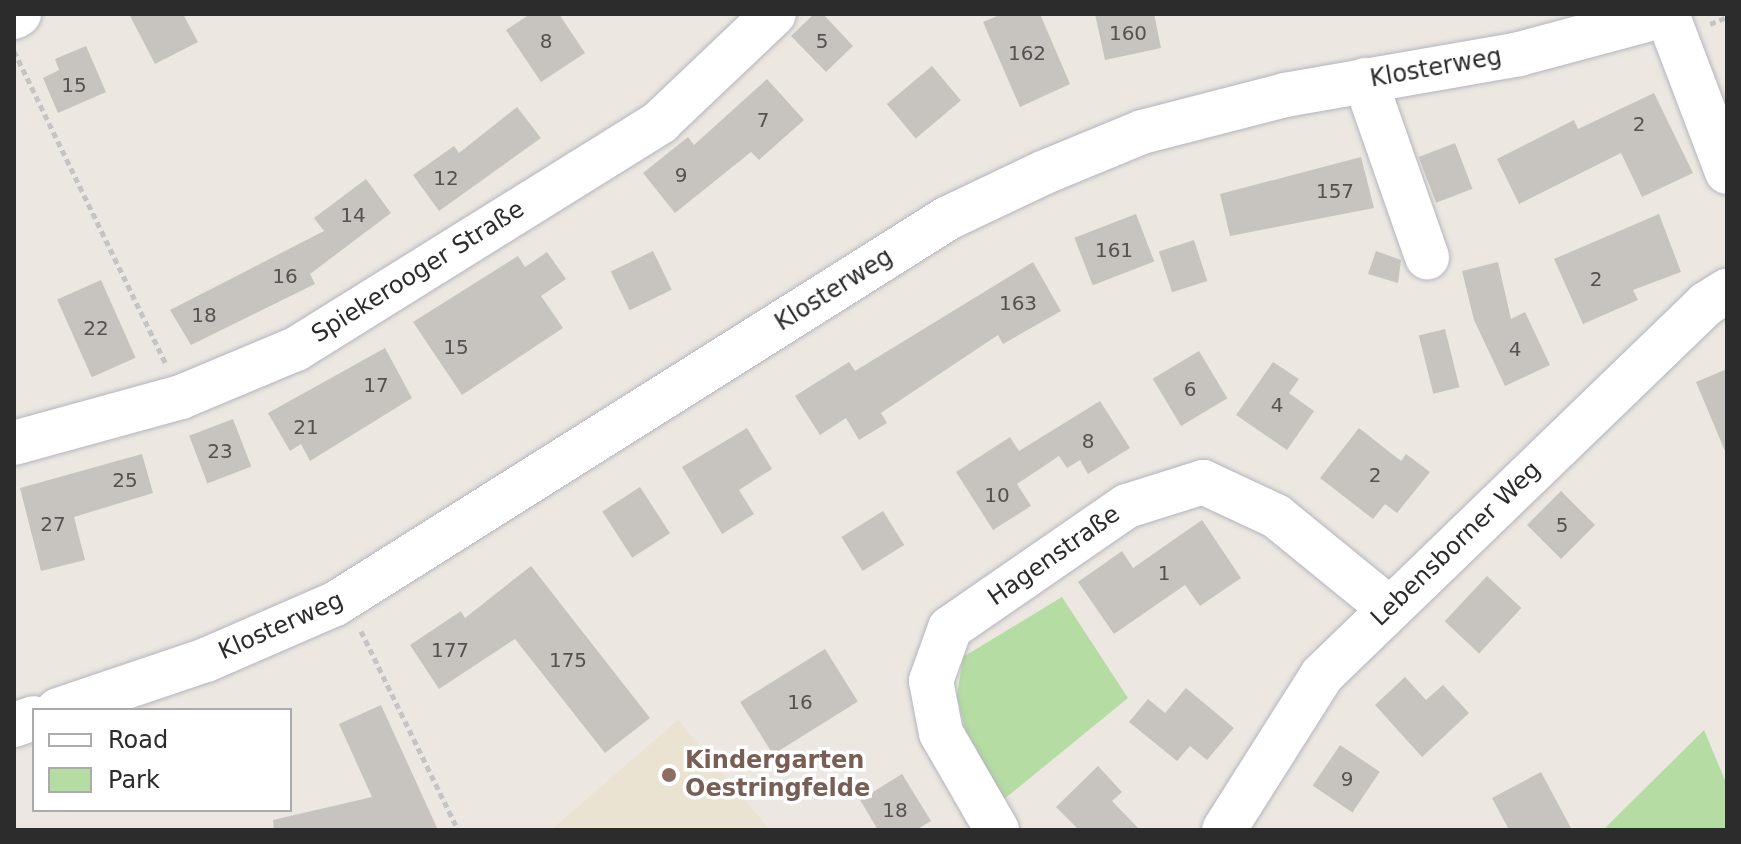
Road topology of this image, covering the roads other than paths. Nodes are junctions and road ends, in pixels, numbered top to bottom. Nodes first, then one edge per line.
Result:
1 (19, 14) edge
2 (774, 14) edge
3 (1668, 14) edge
4 (14, 17) edge
5 (1365, 80) junction
6 (1727, 172) edge
7 (1427, 257) dead end
8 (1727, 291) edge
9 (14, 443) edge
10 (1389, 608) junction
11 (64, 708) edge
12 (997, 830) edge
13 (1224, 830) edge

1 - 4 street
2 - 9 street, Spiekerooger Straße
3 - 5 street, Klosterweg
3 - 6 street
5 - 7 street
5 - 11 street, Klosterweg
8 - 10 street, Lebensborner Weg
10 - 12 street, Hagenstraße
10 - 13 street, Lebensborner Weg

